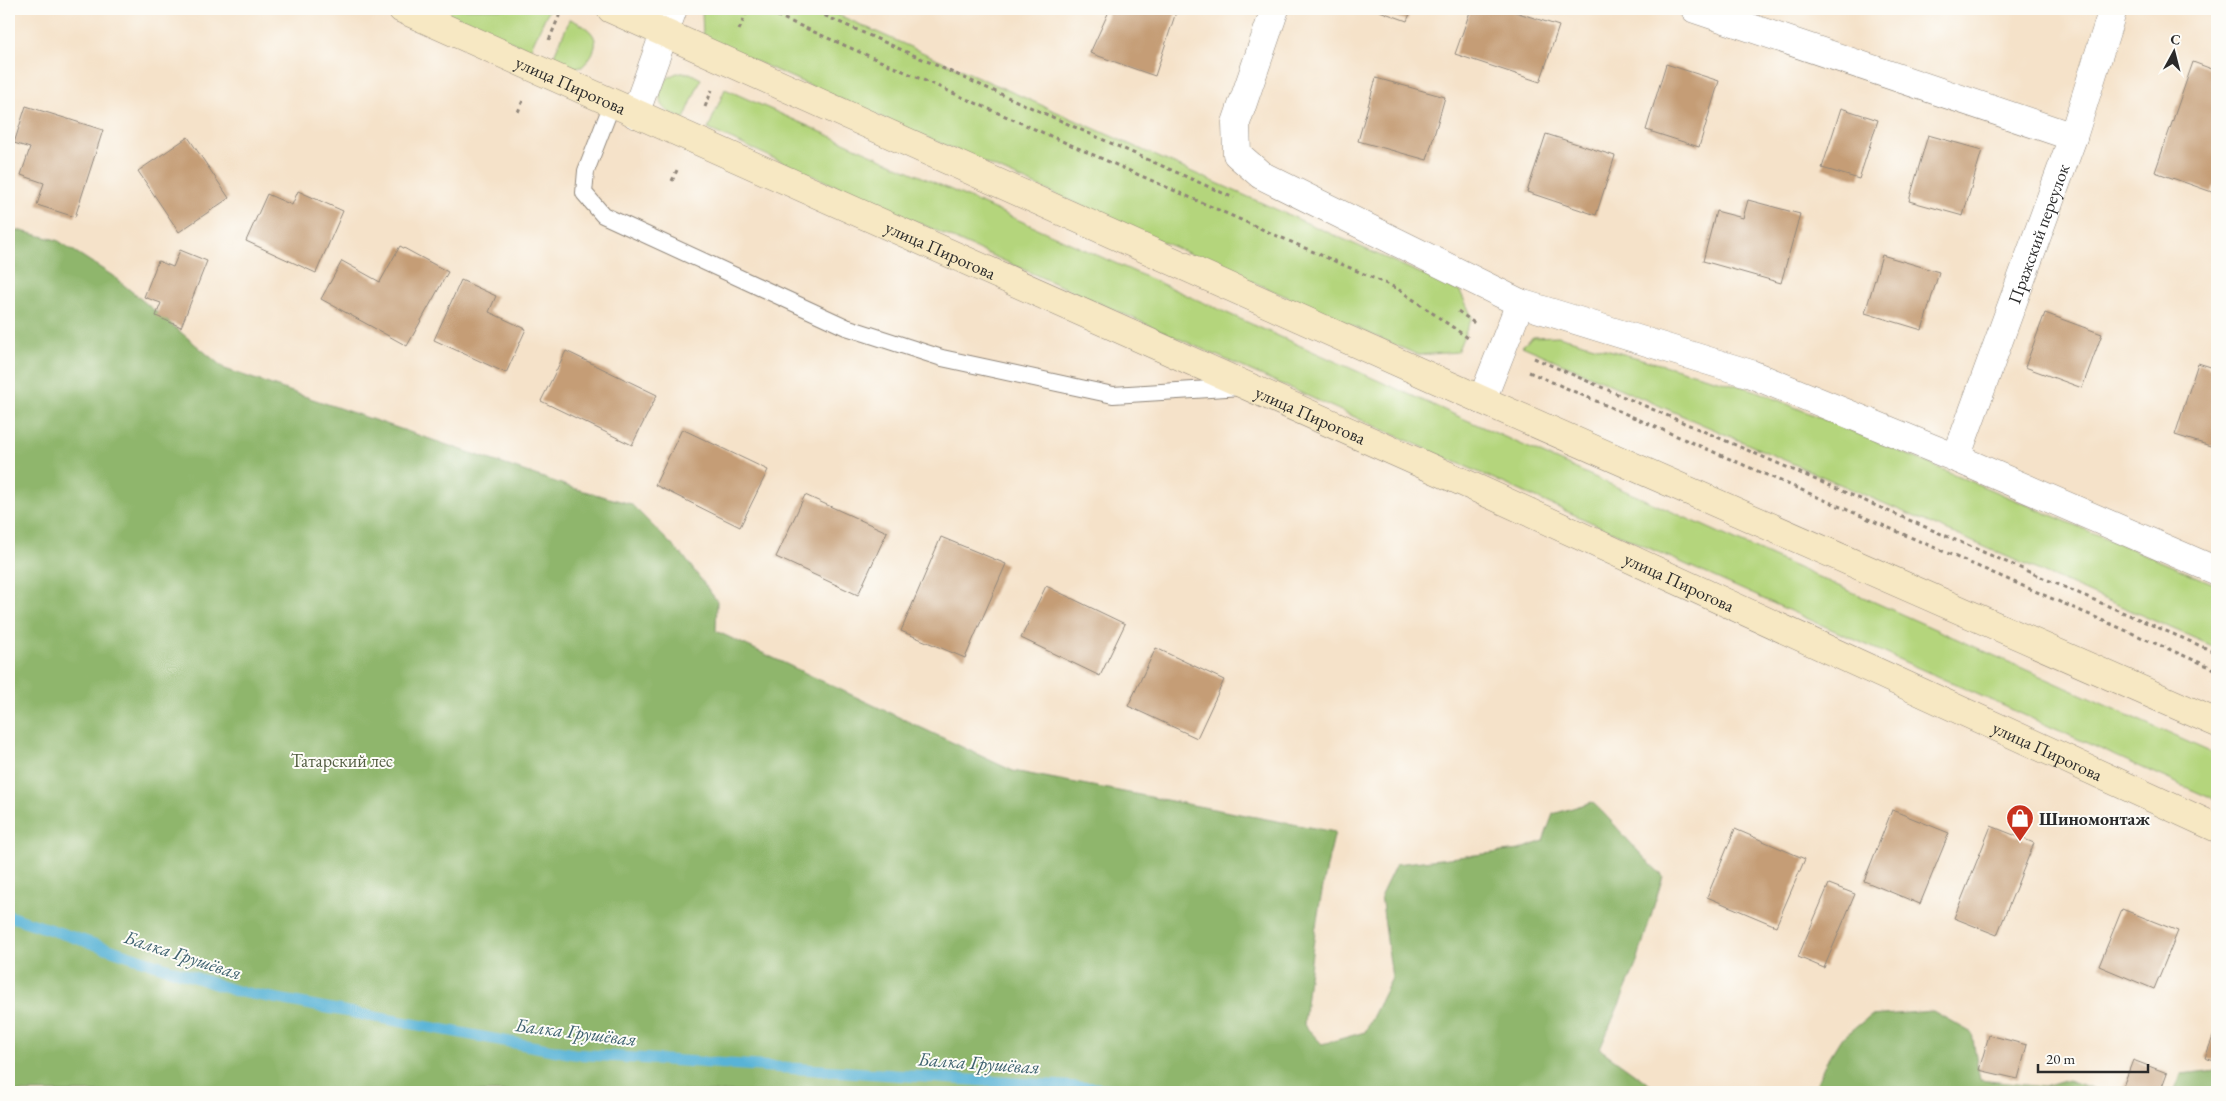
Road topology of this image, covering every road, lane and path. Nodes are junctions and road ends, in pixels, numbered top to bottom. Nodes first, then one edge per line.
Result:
1 (402, 9) edge
2 (611, 9) edge
3 (748, 9) edge
4 (1275, 9) edge
5 (1696, 9) edge
6 (2113, 9) edge
7 (669, 21) edge
8 (726, 60) junction
9 (623, 109) junction
10 (2073, 137) junction
11 (691, 139) junction
12 (672, 181) dead end
13 (1520, 303) junction
14 (1248, 386) junction
15 (1482, 400) junction
16 (1956, 458) junction
17 (2217, 571) edge
18 (2217, 723) edge
19 (2217, 828) edge

1 - 9 main road, улица Пирогова
2 - 7 main road
3 - 8 path
4 - 13 street
5 - 10 street
6 - 10 street, Пражский переулок
7 - 8 main road
7 - 9 street
8 - 11 path
8 - 15 main road
9 - 11 main road, улица Пирогова
9 - 14 lane
10 - 16 street, Пражский переулок
11 - 12 path
11 - 14 main road, улица Пирогова
13 - 15 street
13 - 16 street
14 - 19 main road, улица Пирогова
15 - 18 main road
16 - 17 street

